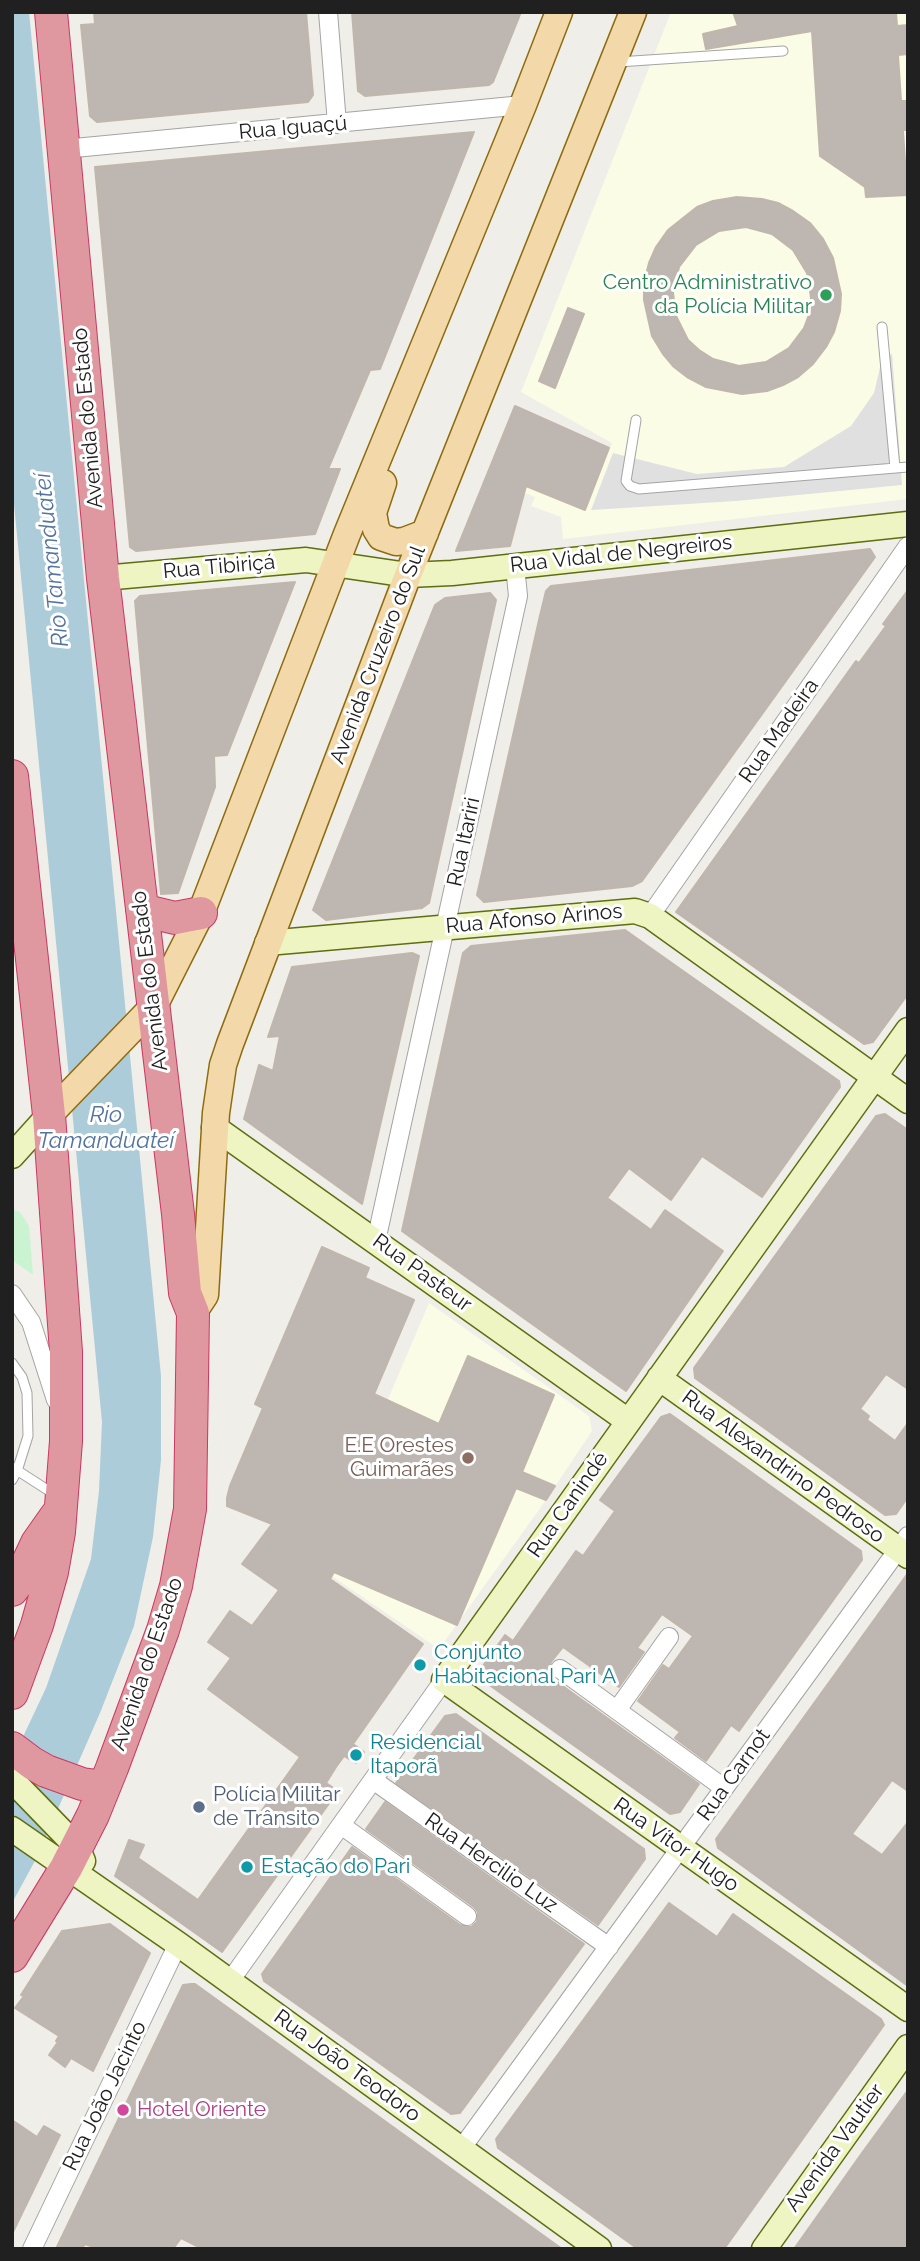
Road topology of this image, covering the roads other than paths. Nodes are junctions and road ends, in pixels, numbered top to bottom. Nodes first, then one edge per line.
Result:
1 (51, 12) edge
2 (328, 12) edge
3 (559, 12) edge
4 (633, 12) edge
5 (783, 51) dead end
6 (613, 63) junction
7 (523, 105) junction
8 (337, 124) junction
9 (64, 149) junction
10 (882, 327) dead end
11 (412, 373) junction
12 (636, 420) dead end
13 (908, 467) edge
14 (895, 468) junction
15 (908, 524) edge
16 (425, 533) junction
17 (908, 546) edge
18 (335, 564) junction
19 (516, 566) junction
20 (408, 575) junction
21 (103, 578) junction
22 (12, 776) edge
23 (142, 910) junction
24 (201, 913) junction
25 (650, 916) junction
26 (445, 927) junction
27 (267, 943) junction
28 (22, 948) edge
29 (154, 1006) junction
30 (908, 1030) edge
31 (874, 1077) junction
32 (908, 1101) edge
33 (49, 1115) junction
34 (215, 1127) junction
35 (12, 1156) edge
36 (376, 1241) junction
37 (12, 1294) edge
38 (193, 1313) junction
39 (12, 1363) edge
40 (659, 1378) junction
41 (628, 1421) junction
42 (66, 1441) junction
43 (14, 1473) edge
44 (61, 1504) junction
45 (904, 1547) edge
46 (12, 1590) edge
47 (669, 1637) dead end
48 (560, 1669) dead end
49 (444, 1680) junction
50 (12, 1693) edge
51 (617, 1710) junction
52 (13, 1759) edge
53 (373, 1780) junction
54 (93, 1785) junction
55 (724, 1788) junction
56 (341, 1825) junction
57 (12, 1829) edge
58 (681, 1849) junction
59 (64, 1851) junction
60 (467, 1916) dead end
61 (178, 1944) junction
62 (609, 1947) junction
63 (12, 1956) edge
64 (230, 1981) junction
65 (908, 2010) edge
66 (908, 2047) edge
67 (461, 2149) junction
68 (32, 2249) edge
69 (599, 2249) edge
70 (764, 2249) edge

1 - 9 highway, Avenida do Estado
2 - 8 street
3 - 7 main road
4 - 6 main road, Avenida Cruzeiro do Sul
5 - 6 lane
6 - 16 main road, Avenida Cruzeiro do Sul
7 - 8 street, Rua Iguaçú
7 - 11 main road
8 - 9 street, Rua Iguaçú
9 - 21 highway, Avenida do Estado
10 - 14 lane
11 - 16 main road
11 - 18 main road
12 - 14 lane
13 - 14 lane
15 - 19 street, Rua Vidal de Negreiros
16 - 20 main road, Avenida Cruzeiro do Sul
17 - 25 street, Rua Madeira
18 - 20 street, Rua Vidal de Negreiros
18 - 21 street, Rua Tibiriçá
18 - 24 main road
19 - 20 street, Rua Vidal de Negreiros
19 - 26 street, Rua Itariri
20 - 27 main road, Avenida Cruzeiro do Sul
21 - 23 highway, Avenida do Estado
22 - 28 highway
23 - 24 highway
23 - 29 highway, Avenida do Estado
24 - 29 main road
25 - 26 street, Rua Afonso Arinos
25 - 31 street, Rua Afonso Arinos
26 - 27 street, Rua Afonso Arinos
26 - 36 street, Rua Itariri
27 - 34 main road, Avenida Cruzeiro do Sul
28 - 33 highway
29 - 33 main road
29 - 38 highway, Avenida do Estado
30 - 31 street, Rua Canindé
31 - 32 street, Rua Afonso Arinos
31 - 40 street, Rua Canindé
33 - 35 street
33 - 42 highway
34 - 36 street, Rua Pasteur
34 - 38 main road, Avenida Cruzeiro do Sul
36 - 41 street, Rua Pasteur
37 - 42 street
38 - 54 highway, Avenida do Estado
39 - 43 lane
40 - 41 street, Rua Canindé
40 - 45 street, Rua Alexandrino Pedroso
41 - 49 street, Rua Canindé
42 - 44 highway
43 - 44 lane
44 - 46 highway
44 - 50 highway
45 - 55 street, Rua Carnot
47 - 51 street
48 - 51 street
49 - 53 street, Rua Canindé
49 - 58 street, Rua Vítor Hugo
51 - 55 street
52 - 54 highway
52 - 59 street, Rua João Teodoro
53 - 56 street, Rua Canindé
53 - 62 street, Rua Hercilio Luz
54 - 59 highway, Avenida do Estado
55 - 58 street, Rua Carnot
56 - 60 street
56 - 64 street, Rua Canindé
57 - 59 street
58 - 62 street, Rua Carnot
58 - 65 street, Rua Vítor Hugo
59 - 61 street, Rua João Teodoro
59 - 63 highway, Avenida do Estado
61 - 64 street, Rua João Teodoro
61 - 68 street, Rua João Jacinto
62 - 67 street, Rua Carnot
64 - 67 street, Rua João Teodoro
66 - 70 street, Avenida Vautier
67 - 69 street, Rua João Teodoro

